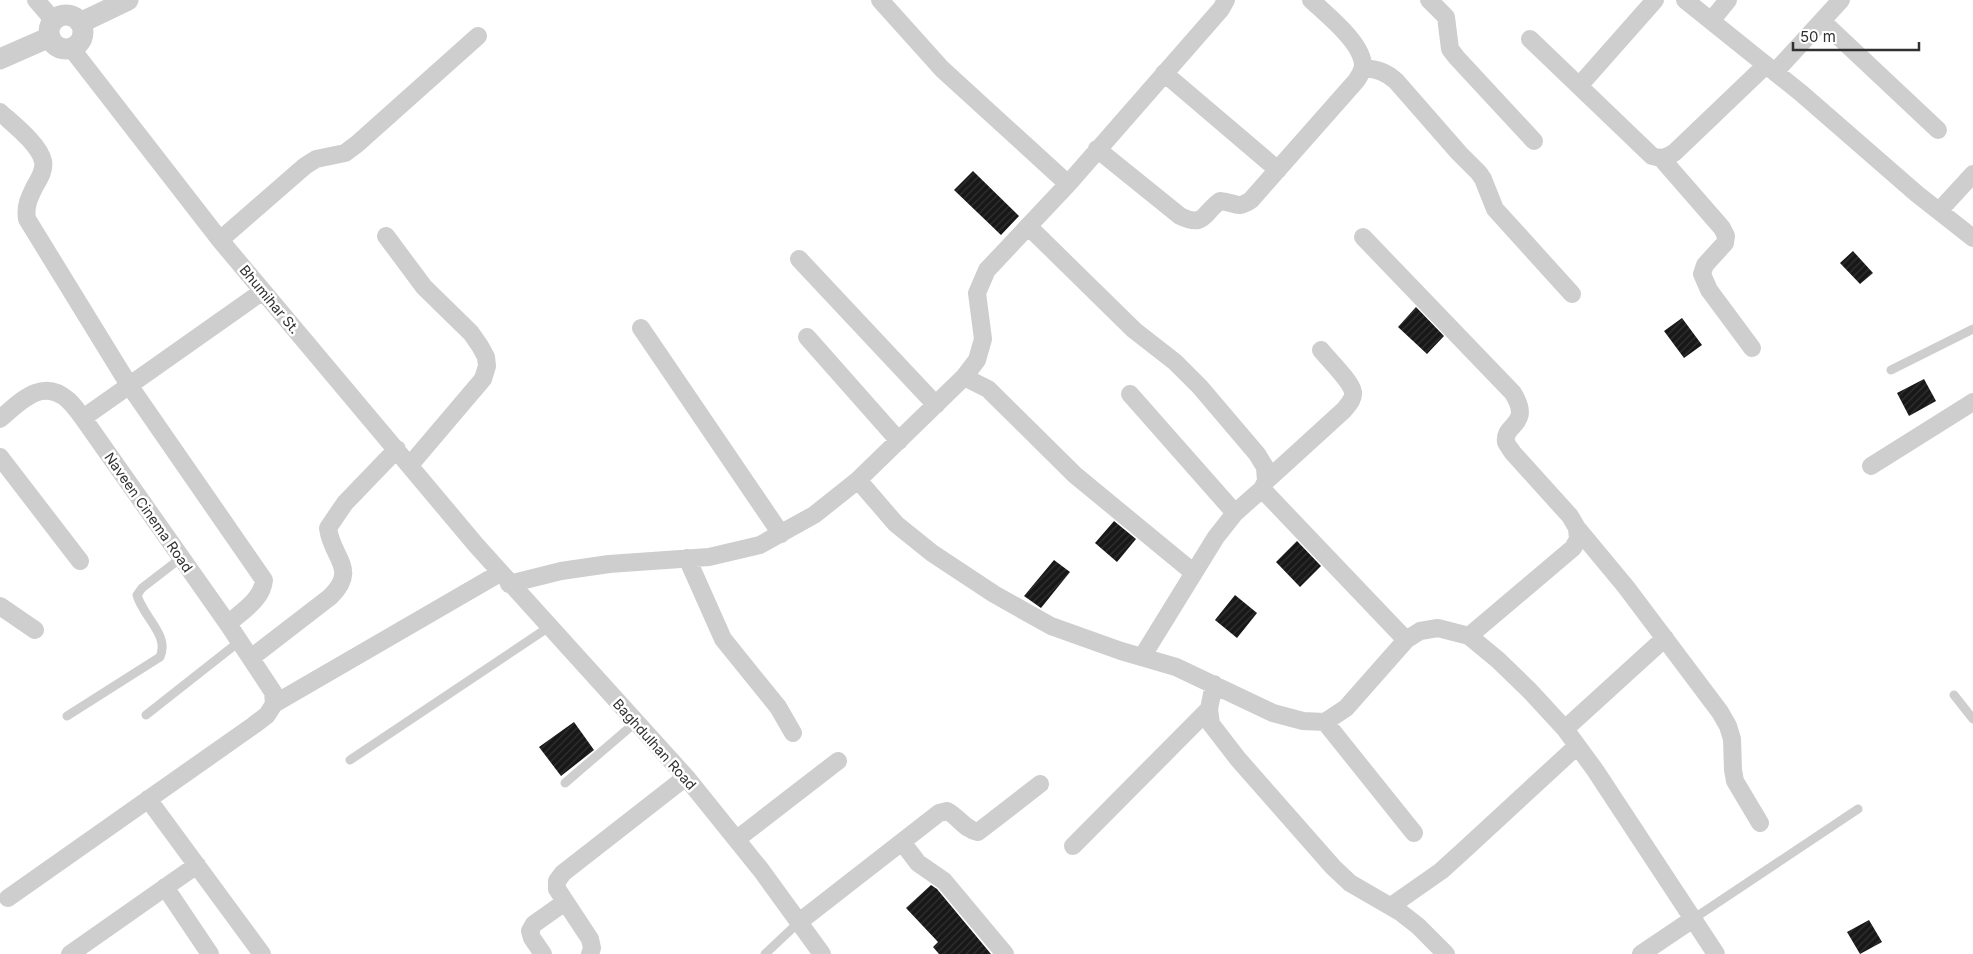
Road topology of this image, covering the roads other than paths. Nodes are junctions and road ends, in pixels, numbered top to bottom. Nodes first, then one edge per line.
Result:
1 (36, 0) edge
2 (128, 0) edge
3 (880, 0) edge
4 (1226, 0) edge
5 (1311, 0) edge
6 (1429, 0) edge
7 (1655, 0) edge
8 (1685, 0) edge
9 (1728, 0) edge
10 (1841, 0) edge
11 (1711, 21) junction
12 (1822, 21) junction
13 (80, 23) junction
14 (52, 29) junction
15 (478, 36) dead end
16 (1530, 39) dead end
17 (71, 48) junction
18 (0, 59) edge
19 (1363, 68) junction
20 (1771, 68) junction
21 (1164, 73) junction
22 (1579, 86) junction
23 (0, 112) edge
24 (1938, 130) dead end
25 (1534, 141) dead end
26 (1097, 150) junction
27 (1661, 158) junction
28 (1278, 170) junction
29 (1973, 174) edge
30 (1068, 184) junction
31 (1939, 211) junction
32 (1028, 226) junction
33 (386, 236) dead end
34 (1364, 237) dead end
35 (1973, 238) edge
36 (220, 240) junction
37 (799, 259) dead end
38 (263, 291) junction
39 (1572, 294) dead end
40 (641, 328) dead end
41 (1973, 329) edge
42 (807, 337) dead end
43 (1752, 348) dead end
44 (1321, 350) dead end
45 (1891, 370) dead end
46 (964, 377) junction
47 (128, 385) junction
48 (1130, 394) dead end
49 (1973, 402) edge
50 (936, 405) junction
51 (83, 418) junction
52 (0, 419) edge
53 (899, 441) junction
54 (397, 449) junction
55 (0, 457) edge
56 (410, 465) junction
57 (1871, 466) dead end
58 (858, 480) junction
59 (1264, 485) junction
60 (1235, 513) junction
61 (1577, 528) junction
62 (781, 534) junction
63 (476, 545) joint
64 (182, 558) junction
65 (687, 558) junction
66 (80, 561) dead end
67 (1194, 573) junction
68 (505, 578) junction
69 (0, 606) edge
70 (228, 624) junction
71 (550, 627) junction
72 (35, 630) dead end
73 (1469, 636) junction
74 (1665, 638) junction
75 (1406, 640) junction
76 (240, 641) junction
77 (1142, 657) junction
78 (251, 658) junction
79 (1214, 684) junction
80 (1954, 695) dead end
81 (274, 698) junction
82 (1209, 709) junction
83 (146, 715) dead end
84 (67, 716) dead end
85 (1973, 719) edge
86 (636, 722) junction
87 (1325, 722) junction
88 (1565, 729) junction
89 (793, 733) dead end
90 (1577, 746) junction
91 (350, 760) dead end
92 (838, 761) dead end
93 (686, 777) junction
94 (565, 783) dead end
95 (1040, 784) dead end
96 (148, 799) junction
97 (1858, 809) dead end
98 (1760, 823) dead end
99 (1414, 833) dead end
100 (737, 839) junction
101 (902, 842) junction
102 (1073, 846) dead end
103 (197, 866) junction
104 (165, 887) junction
105 (8, 898) dead end
106 (565, 902) junction
107 (1391, 906) junction
108 (1693, 918) junction
109 (799, 922) junction
110 (70, 954) edge
111 (210, 954) edge
112 (262, 954) edge
113 (543, 954) edge
114 (590, 954) edge
115 (765, 954) edge
116 (822, 954) edge
117 (1005, 954) edge
118 (1446, 954) edge
119 (1641, 954) edge
120 (1716, 954) edge

1 - 14 street
2 - 13 street
3 - 30 street
4 - 21 street
5 - 19 street
6 - 25 street
7 - 22 street
8 - 11 street
9 - 11 street
10 - 12 street
11 - 20 street
12 - 20 street
12 - 24 street
13 - 14 street
13 - 17 street
14 - 17 street
14 - 18 street
15 - 36 street
16 - 22 street
17 - 36 street, Bhumihar St.
19 - 28 street
19 - 39 street
20 - 27 street
20 - 31 street
21 - 26 street
21 - 28 street
22 - 27 street
23 - 47 street
26 - 28 street
26 - 30 street
27 - 43 street
29 - 31 street
30 - 32 street
31 - 35 street
32 - 46 street
32 - 59 street
33 - 56 street
34 - 61 street
36 - 38 street, Bhumihar St.
37 - 50 street
38 - 47 street
38 - 54 street, Bhumihar St.
40 - 62 street
41 - 45 lane
42 - 53 street
44 - 59 street
46 - 50 street
46 - 67 street
47 - 51 street
47 - 70 street
48 - 60 street
49 - 57 street
50 - 53 street
51 - 52 street, Naveen Cinema Road
51 - 64 street, Naveen Cinema Road
53 - 58 street
54 - 56 street, Bhumihar St.
54 - 78 street
55 - 66 street
56 - 63 street, Bhumihar St.
58 - 62 street
58 - 77 street
59 - 60 street
59 - 75 street
60 - 67 street
61 - 73 street
61 - 74 street
62 - 65 street
63 - 68 street, Baghdulhan Road
64 - 70 street, Naveen Cinema Road
64 - 84 lane
65 - 68 street
65 - 89 street
67 - 77 street
68 - 71 street, Baghdulhan Road
68 - 81 street
69 - 72 street
70 - 76 street, Naveen Cinema Road
71 - 86 street, Baghdulhan Road
71 - 91 lane
73 - 75 street
73 - 88 street
74 - 88 street
74 - 98 street
75 - 87 street
76 - 78 street, Naveen Cinema Road
76 - 83 lane
77 - 79 street
78 - 81 street, Naveen Cinema Road
79 - 82 street
79 - 87 street
80 - 85 lane
81 - 96 street
82 - 102 street
82 - 107 street
86 - 93 street, Baghdulhan Road
86 - 94 lane
87 - 99 street
88 - 90 street
90 - 107 street
90 - 108 street
92 - 100 street
93 - 100 street, Baghdulhan Road
93 - 106 street
95 - 101 street
96 - 103 street
96 - 105 street
97 - 108 lane
100 - 109 street, Baghdulhan Road
101 - 109 street
101 - 117 street
103 - 104 street
103 - 112 street
104 - 110 street
104 - 111 street
106 - 113 street
106 - 114 street
107 - 118 street
108 - 119 street
108 - 120 street
109 - 115 lane
109 - 116 street, Baghdulhan Road

